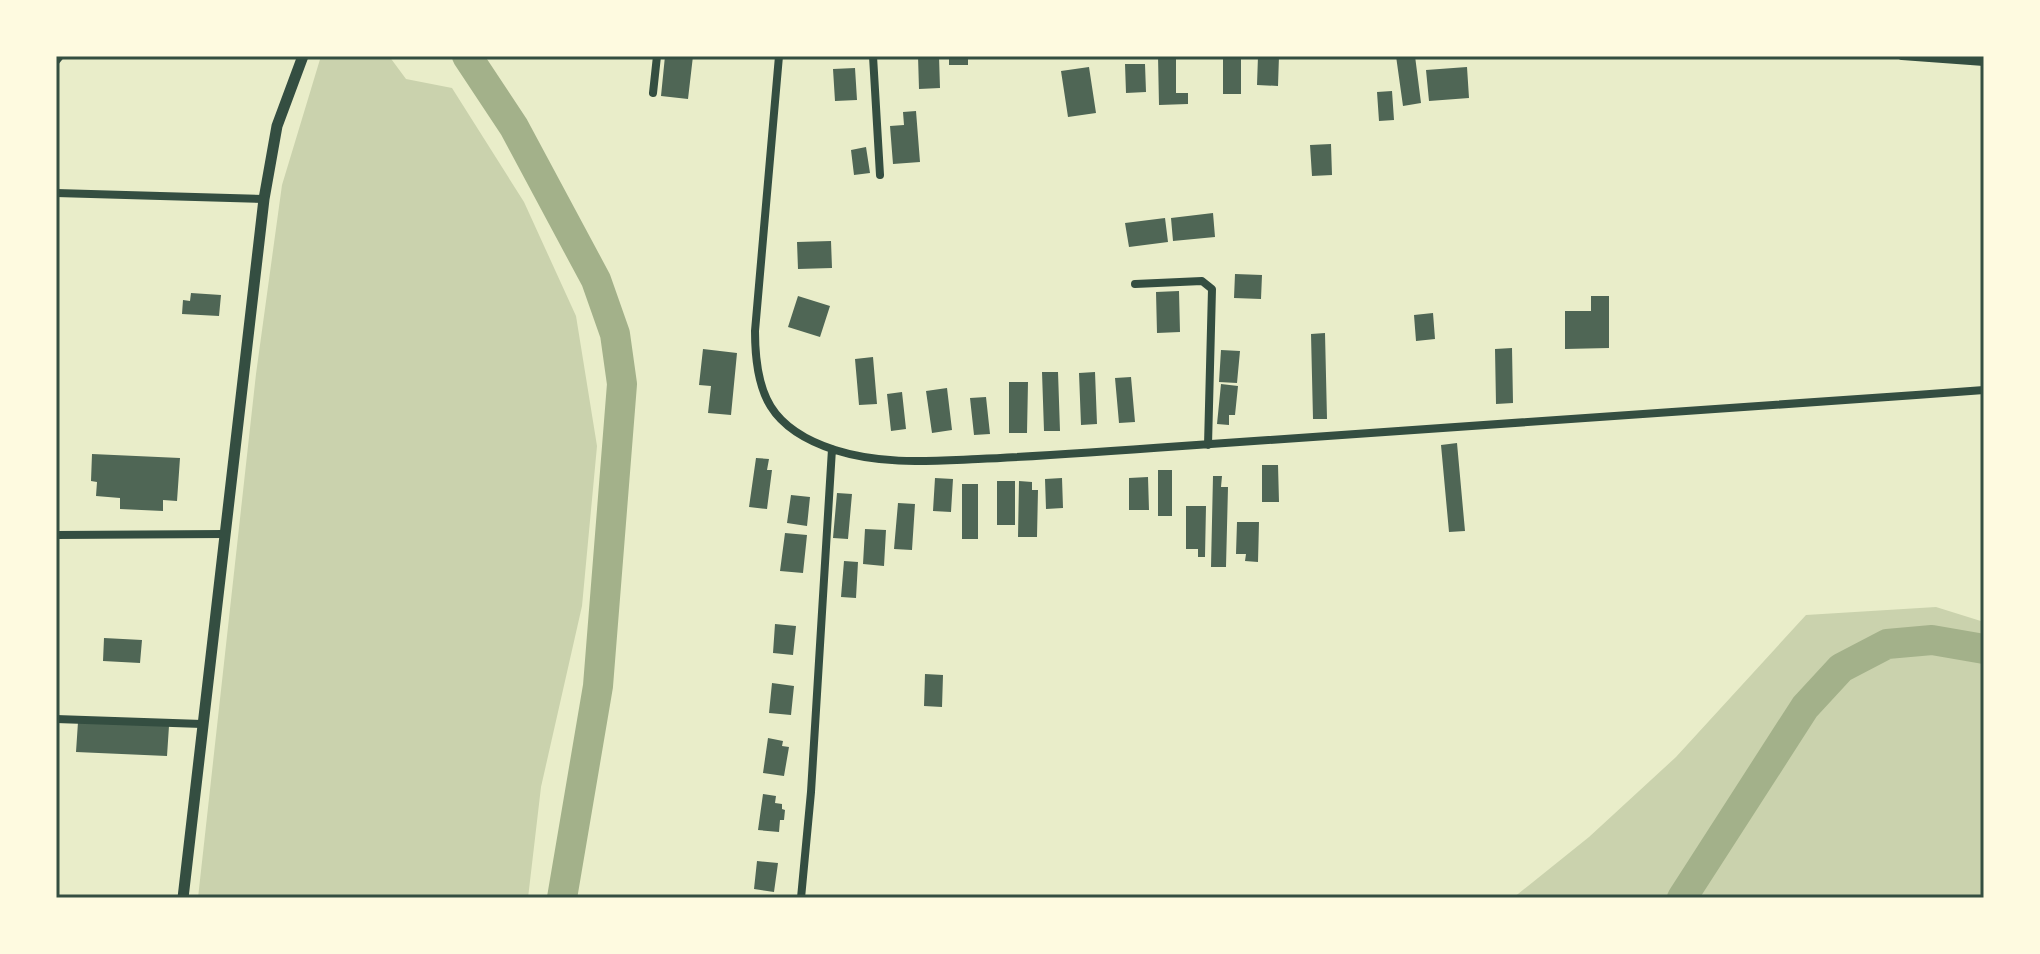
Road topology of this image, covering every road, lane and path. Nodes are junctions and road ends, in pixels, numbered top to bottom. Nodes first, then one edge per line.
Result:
1 (60, 56) edge
2 (301, 56) edge
3 (657, 56) edge
4 (779, 56) edge
5 (873, 56) edge
6 (1902, 56) edge
7 (56, 61) edge
8 (1984, 62) edge
9 (653, 93) dead end
10 (880, 175) dead end
11 (56, 193) edge
12 (264, 199) junction
13 (1135, 284) dead end
14 (1984, 390) edge
15 (1208, 445) junction
16 (832, 449) junction
17 (224, 534) junction
18 (56, 535) edge
19 (56, 719) edge
20 (202, 724) junction
21 (183, 898) edge
22 (801, 898) edge

1 - 7 street
2 - 12 street
3 - 9 street
4 - 16 street
5 - 10 street
6 - 8 street
11 - 12 street
12 - 17 street
13 - 15 street
14 - 15 street
15 - 16 street
16 - 22 street
17 - 18 street
17 - 20 street
19 - 20 street
20 - 21 street

